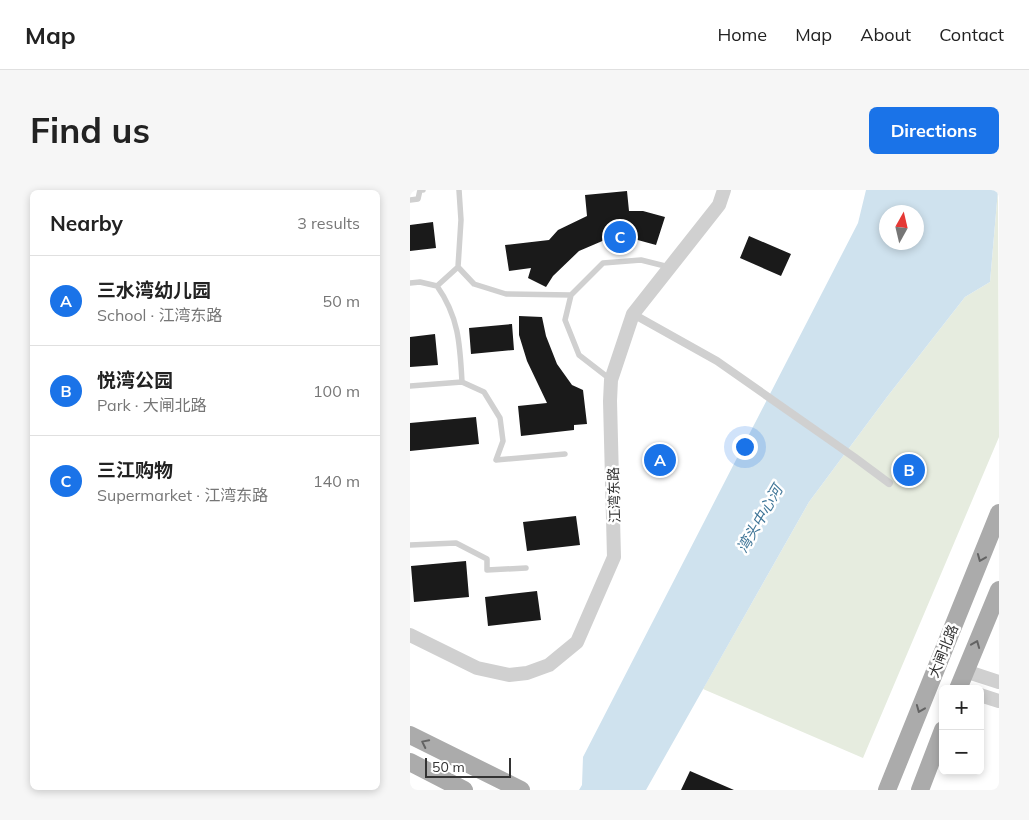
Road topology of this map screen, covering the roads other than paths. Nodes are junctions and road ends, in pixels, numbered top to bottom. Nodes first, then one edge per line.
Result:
1 (422, 190) edge
2 (459, 190) edge
3 (724, 190) edge
4 (410, 200) edge
5 (458, 267) junction
6 (671, 267) junction
7 (410, 283) edge
8 (438, 286) junction
9 (571, 295) junction
10 (633, 314) junction
11 (611, 380) junction
12 (462, 382) junction
13 (410, 386) edge
14 (565, 454) dead end
15 (889, 484) dead end
16 (999, 513) edge
17 (410, 545) edge
18 (526, 568) dead end
19 (999, 590) edge
20 (410, 635) edge
21 (965, 671) junction
22 (999, 682) edge
23 (961, 685) edge
24 (984, 696) edge
25 (999, 701) edge
26 (410, 735) edge
27 (939, 740) edge
28 (410, 762) edge
29 (459, 788) edge
30 (521, 790) edge
31 (887, 790) edge
32 (920, 790) edge

1 - 4 lane
2 - 5 lane
3 - 6 street, 江湾东路
5 - 8 lane
5 - 9 lane
6 - 9 lane
6 - 10 street, 江湾东路
7 - 8 lane
8 - 12 lane
9 - 11 lane
10 - 11 street, 江湾东路
10 - 15 street
11 - 20 street, 江湾东路
12 - 13 lane
12 - 14 lane
16 -> 31 main road, 大闸北路
17 - 18 lane
21 -> 19 main road, 大闸北路
21 - 22 street
21 - 23 main road, 大闸北路
24 - 25 street
30 -> 26 main road
27 - 32 main road
28 - 29 main road

